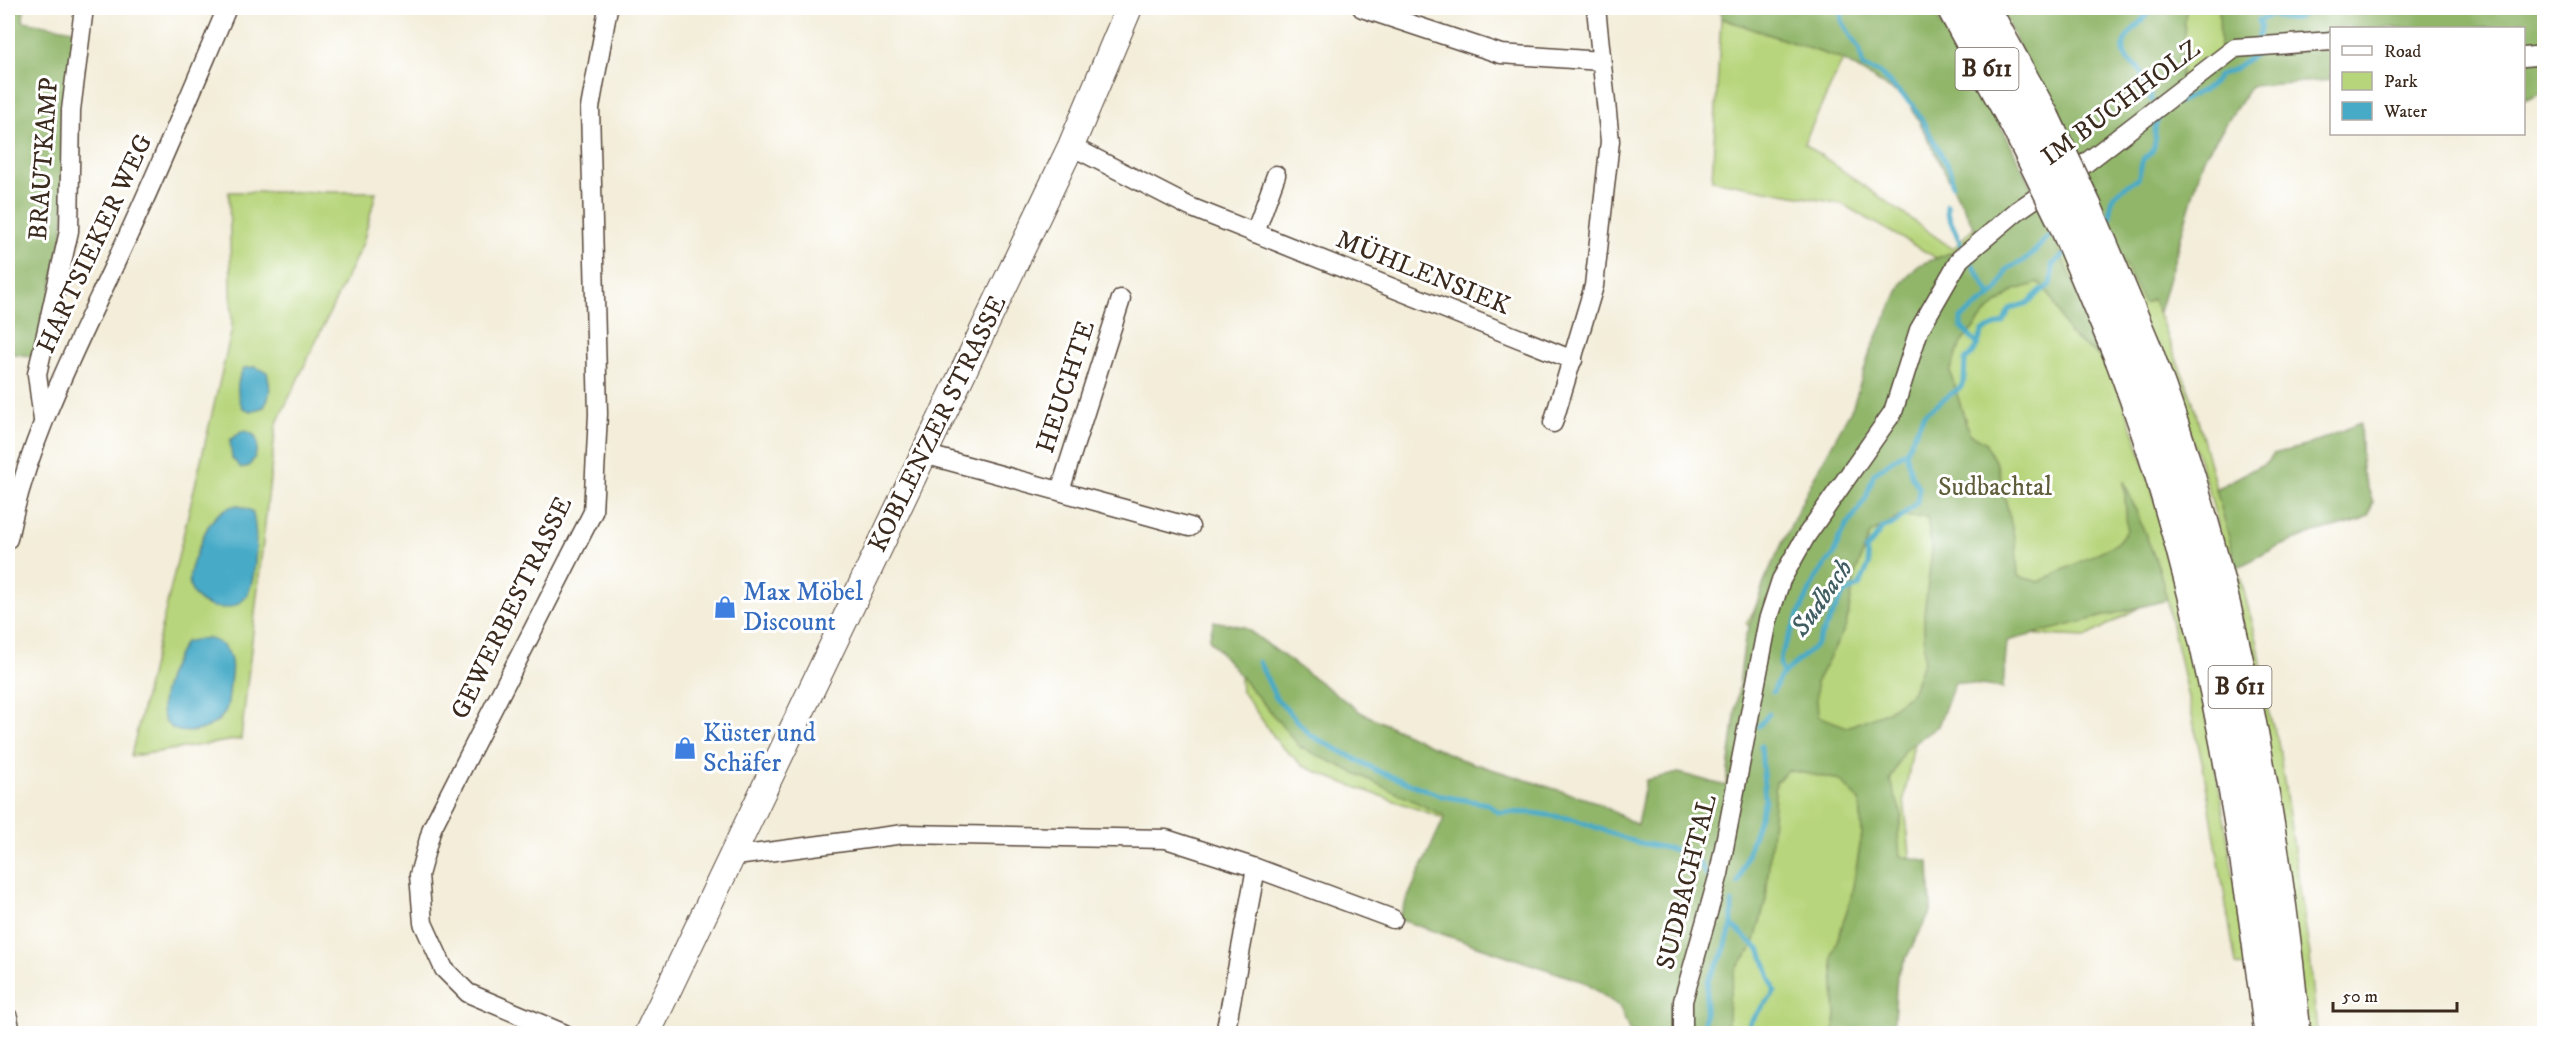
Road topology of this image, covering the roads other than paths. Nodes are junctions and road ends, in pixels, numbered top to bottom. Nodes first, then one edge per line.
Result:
1 (84, 8) edge
2 (227, 8) edge
3 (608, 8) edge
4 (1130, 8) edge
5 (1362, 8) edge
6 (1596, 8) edge
7 (1954, 8) edge
8 (1983, 8) edge
9 (2330, 41) edge
10 (2544, 55) edge
11 (2525, 57) edge
12 (1601, 61) junction
13 (2031, 124) junction
14 (1071, 146) junction
15 (1276, 176) dead end
16 (2017, 211) joint
17 (1255, 233) junction
18 (1121, 299) dead end
19 (2133, 354) junction
20 (1573, 360) junction
21 (43, 420) junction
22 (1553, 423) dead end
23 (924, 454) junction
24 (1060, 491) junction
25 (1190, 527) dead end
26 (8, 539) edge
27 (729, 857) junction
28 (1256, 868) junction
29 (1394, 919) dead end
30 (8, 1017) edge
31 (11, 1034) edge
32 (565, 1034) edge
33 (647, 1034) edge
34 (1225, 1034) edge
35 (1683, 1034) edge
36 (2271, 1034) edge
37 (2294, 1034) edge

1 - 21 street, BRAUTKAMP
2 - 21 street, HARTSIEKER WEG
3 - 32 street, GEWERBESTRASSE
4 - 14 main road, KOBLENZER STRASSE
5 - 12 street
6 - 12 street
7 - 13 highway, B 611
8 - 13 highway, B 611
9 - 16 street, IM BUCHHOLZ
10 - 11 street
12 - 20 street
13 - 19 highway, B 611, bridge
14 - 17 street, MÜHLENSIEK
14 - 23 main road, KOBLENZER STRASSE
15 - 17 street
16 - 35 street, SUDBACHTAL
17 - 20 street, MÜHLENSIEK
18 - 24 street, HEUCHTE
19 - 36 highway, B 611
19 - 37 highway, B 611
20 - 22 street
21 - 26 street, HARTSIEKER WEG
23 - 24 street, HEUCHTE
23 - 27 main road, KOBLENZER STRASSE
24 - 25 street, HEUCHTE
27 - 28 street
27 - 33 main road, KOBLENZER STRASSE
28 - 29 street
28 - 34 street
30 - 31 street

